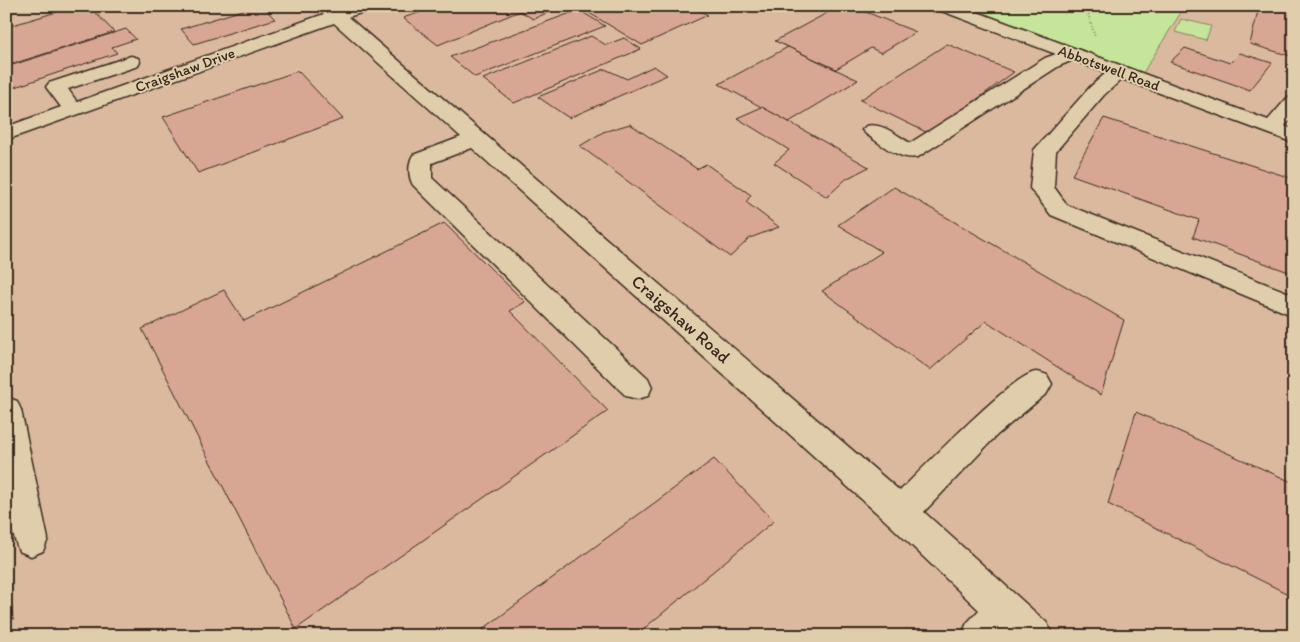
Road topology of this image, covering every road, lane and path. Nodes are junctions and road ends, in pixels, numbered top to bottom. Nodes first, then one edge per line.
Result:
1 (364, 6) edge
2 (945, 6) edge
3 (1086, 6) edge
4 (331, 11) edge
5 (1096, 42) dead end
6 (1072, 54) junction
7 (131, 62) dead end
8 (1119, 72) junction
9 (1294, 102) edge
10 (73, 110) junction
11 (1272, 129) junction
12 (873, 130) dead end
13 (6, 134) edge
14 (1294, 137) edge
15 (476, 139) junction
16 (1294, 306) edge
17 (1037, 384) dead end
18 (637, 387) dead end
19 (6, 410) edge
20 (901, 513) junction
21 (30, 539) dead end
22 (1005, 610) junction
23 (980, 636) edge
24 (1034, 636) edge

1 - 4 street, Craigshaw Drive
2 - 6 street, Abbotswell Road
3 - 5 path
4 - 10 street, Craigshaw Drive
4 - 15 street, Craigshaw Road
6 - 8 street, Abbotswell Road
6 - 12 street
7 - 10 street
8 - 11 street, Abbotswell Road
8 - 16 street
9 - 11 street
10 - 13 street, Craigshaw Drive
11 - 14 street, Abbotswell Road
15 - 18 street
15 - 20 street, Craigshaw Road
17 - 20 street
19 - 21 street
20 - 22 street, Craigshaw Road
22 - 23 street
22 - 24 street, Craigshaw Road

